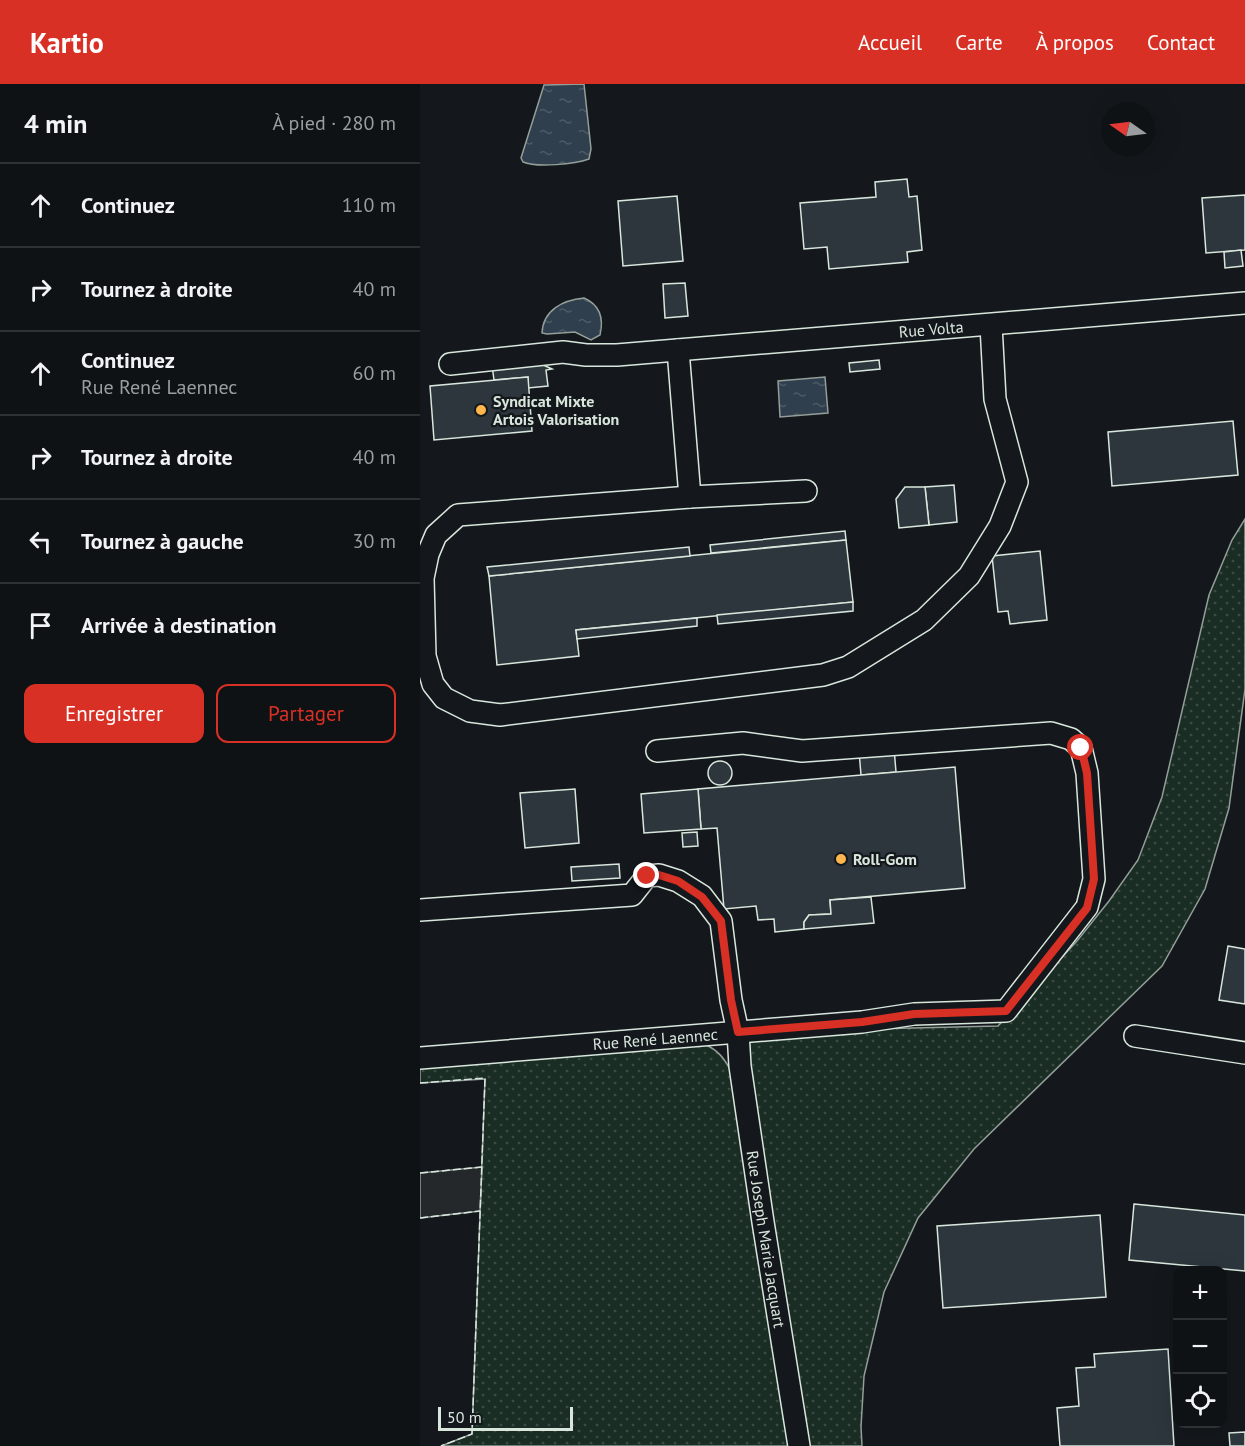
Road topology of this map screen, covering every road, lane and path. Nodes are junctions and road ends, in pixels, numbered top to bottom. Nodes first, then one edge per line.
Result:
1 (1245, 303) edge
2 (991, 325) junction
3 (678, 350) junction
4 (450, 364) dead end
5 (806, 490) dead end
6 (690, 497) junction
7 (657, 751) dead end
8 (420, 910) edge
9 (738, 1032) junction
10 (1135, 1036) dead end
11 (1245, 1053) edge
12 (420, 1058) edge
13 (799, 1446) edge

1 - 2 street, Rue Volta
2 - 3 street, Rue Volta
2 - 6 street
3 - 4 street, Rue Volta
3 - 6 street
5 - 6 street
7 - 9 street, Rue René Laennec
8 - 9 street, Rue Joseph Marie Jacquart
9 - 12 street, Rue René Laennec
9 - 13 street, Rue Joseph Marie Jacquart
10 - 11 street

